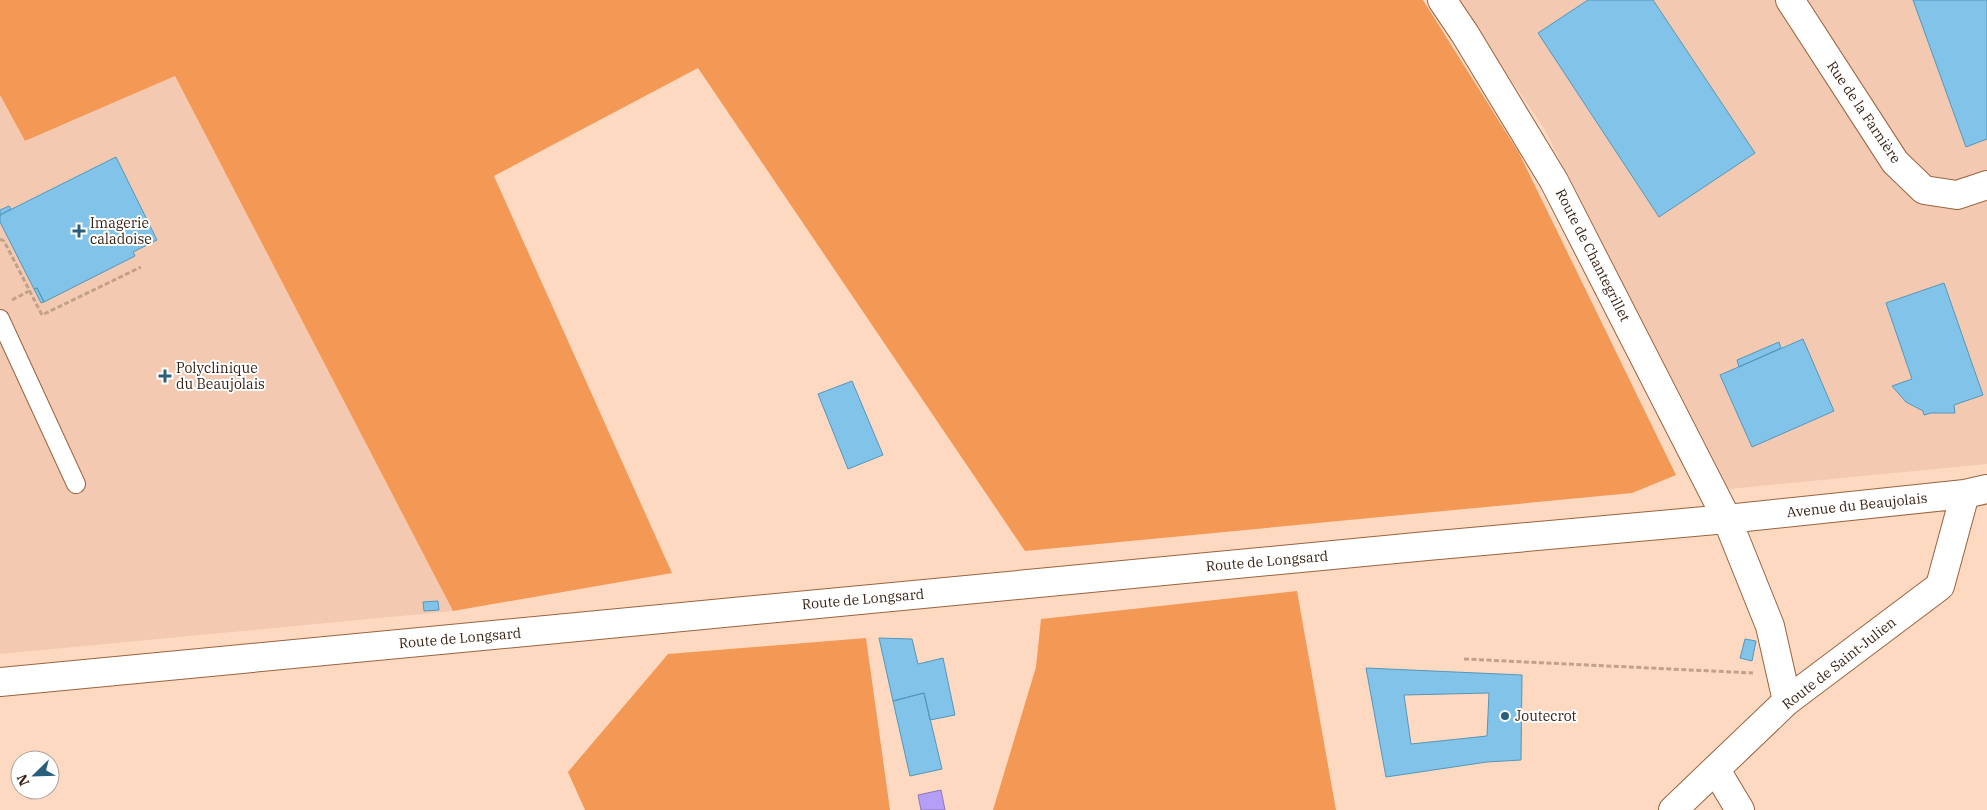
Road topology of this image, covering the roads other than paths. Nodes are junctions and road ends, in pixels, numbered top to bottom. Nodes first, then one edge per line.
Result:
1 (1442, 0) edge
2 (1790, 0) edge
3 (1987, 185) edge
4 (0, 319) edge
5 (76, 484) dead end
6 (1976, 491) edge
7 (1727, 519) junction
8 (0, 682) edge
9 (1787, 701) junction
10 (1716, 770) junction
11 (1673, 810) edge
12 (1740, 810) edge

1 - 7 main road, Route de Chantegrillet
2 - 3 main road, Rue de la Farnière
4 - 5 lane
6 - 7 main road, Avenue du Beaujolais
6 - 9 main road, Route de Saint-Julien
7 - 8 main road, Route de Longsard
7 - 9 main road, Route de Chantegrillet
9 - 10 main road, Route de Saint-Julien
10 - 11 main road, Route de Saint-Julien
10 - 12 main road

